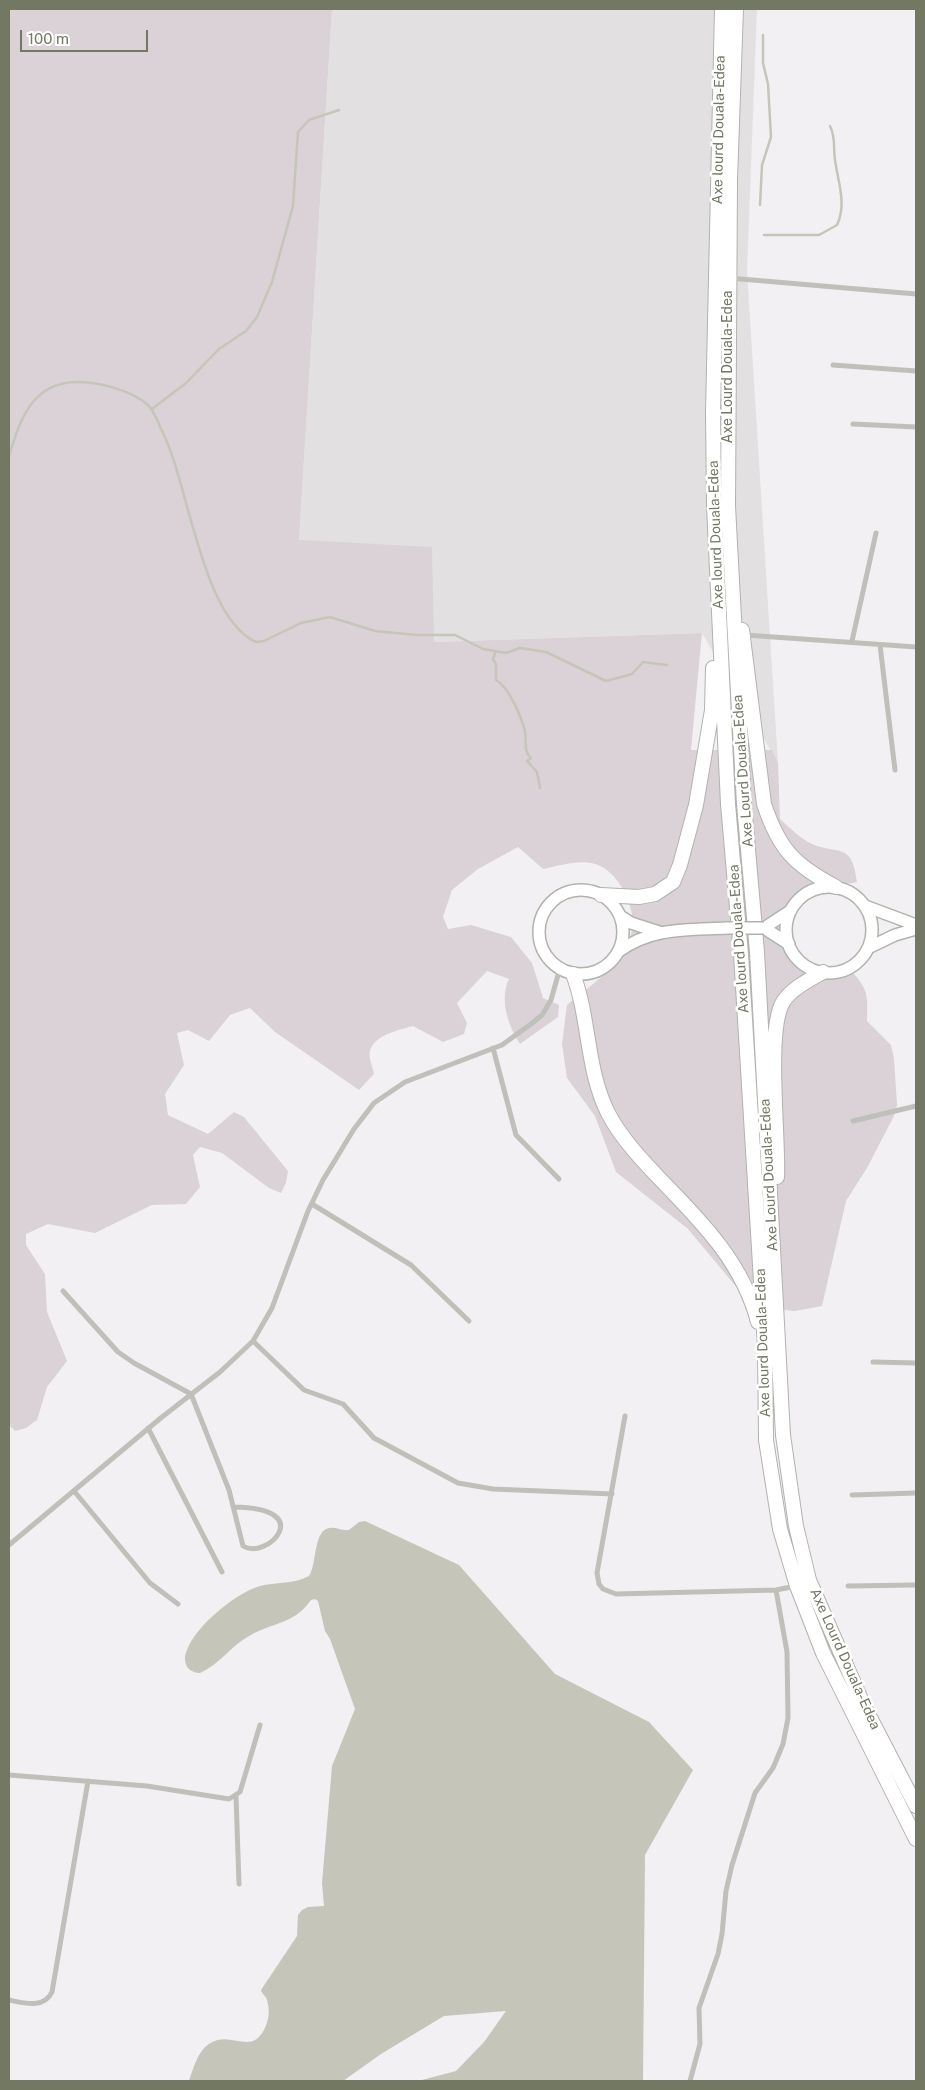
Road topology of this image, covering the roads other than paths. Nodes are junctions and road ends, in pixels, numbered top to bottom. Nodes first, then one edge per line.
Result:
1 (722, 9) edge
2 (737, 9) edge
3 (729, 278) junction
4 (916, 294) edge
5 (833, 365) dead end
6 (916, 371) edge
7 (853, 424) dead end
8 (916, 427) edge
9 (876, 533) dead end
10 (718, 600) junction
11 (733, 600) junction
12 (743, 635) junction
13 (852, 641) junction
14 (880, 645) junction
15 (916, 647) edge
16 (895, 770) dead end
17 (836, 887) junction
18 (601, 895) junction
19 (865, 906) junction
20 (790, 911) junction
21 (620, 916) junction
22 (916, 925) edge
23 (764, 928) junction
24 (916, 929) edge
25 (659, 932) junction
26 (789, 944) junction
27 (868, 948) junction
28 (619, 951) junction
29 (567, 971) junction
30 (823, 972) junction
31 (494, 1048) junction
32 (916, 1106) edge
33 (853, 1121) dead end
34 (559, 1178) dead end
35 (312, 1204) junction
36 (774, 1245) junction
37 (63, 1291) dead end
38 (469, 1321) dead end
39 (253, 1341) junction
40 (765, 1346) junction
41 (873, 1362) dead end
42 (916, 1363) edge
43 (191, 1394) junction
44 (625, 1416) dead end
45 (148, 1428) junction
46 (74, 1491) junction
47 (916, 1493) edge
48 (612, 1494) junction
49 (852, 1495) dead end
50 (234, 1506) junction
51 (9, 1545) edge
52 (222, 1572) dead end
53 (916, 1585) edge
54 (797, 1586) junction
55 (848, 1586) dead end
56 (776, 1590) junction
57 (178, 1604) dead end
58 (260, 1726) dead end
59 (9, 1775) edge
60 (88, 1781) junction
61 (236, 1796) junction
62 (916, 1806) edge
63 (916, 1838) edge
64 (239, 1884) dead end
65 (9, 2000) edge
66 (690, 2081) edge

1 - 10 highway, Axe lourd Douala-Edea
2 - 3 highway, Axe Lourd Douala-Edea
3 - 4 street
3 - 11 highway, Axe Lourd Douala-Edea
5 - 6 street
7 - 8 street
9 - 13 street
10 - 18 highway
10 - 40 highway, Axe lourd Douala-Edea
11 - 12 highway
11 - 36 highway, Axe Lourd Douala-Edea
12 - 13 street
12 - 17 highway
13 - 14 street
14 - 15 street
14 - 16 street
17 - 19 main road
17 - 20 main road
18 - 21 main road
18 - 29 main road
19 - 22 main road
19 - 27 main road
20 - 23 main road
20 - 26 main road
21 - 25 main road
21 - 28 main road
23 - 25 main road, bridge
23 - 26 main road
24 - 27 main road
25 - 28 main road
26 - 30 main road
27 - 30 main road
28 - 29 main road
29 - 31 street
29 - 40 highway
30 - 36 highway
31 - 34 street
31 - 35 street
32 - 33 street
35 - 38 street
35 - 39 street
36 - 62 highway, Axe Lourd Douala-Edea
37 - 43 street
39 - 43 street
39 - 48 street
40 - 54 highway, Axe lourd Douala-Edea
41 - 42 street
43 - 45 street
43 - 50 street
44 - 48 street
45 - 46 street
45 - 52 street
46 - 51 street
46 - 57 street
47 - 49 street
48 - 56 street
50 - 50 street
53 - 55 street
54 - 56 street
54 - 63 highway, Axe lourd Douala-Edea
56 - 66 street
58 - 61 street
59 - 60 street
60 - 61 street
60 - 65 street
61 - 64 street

